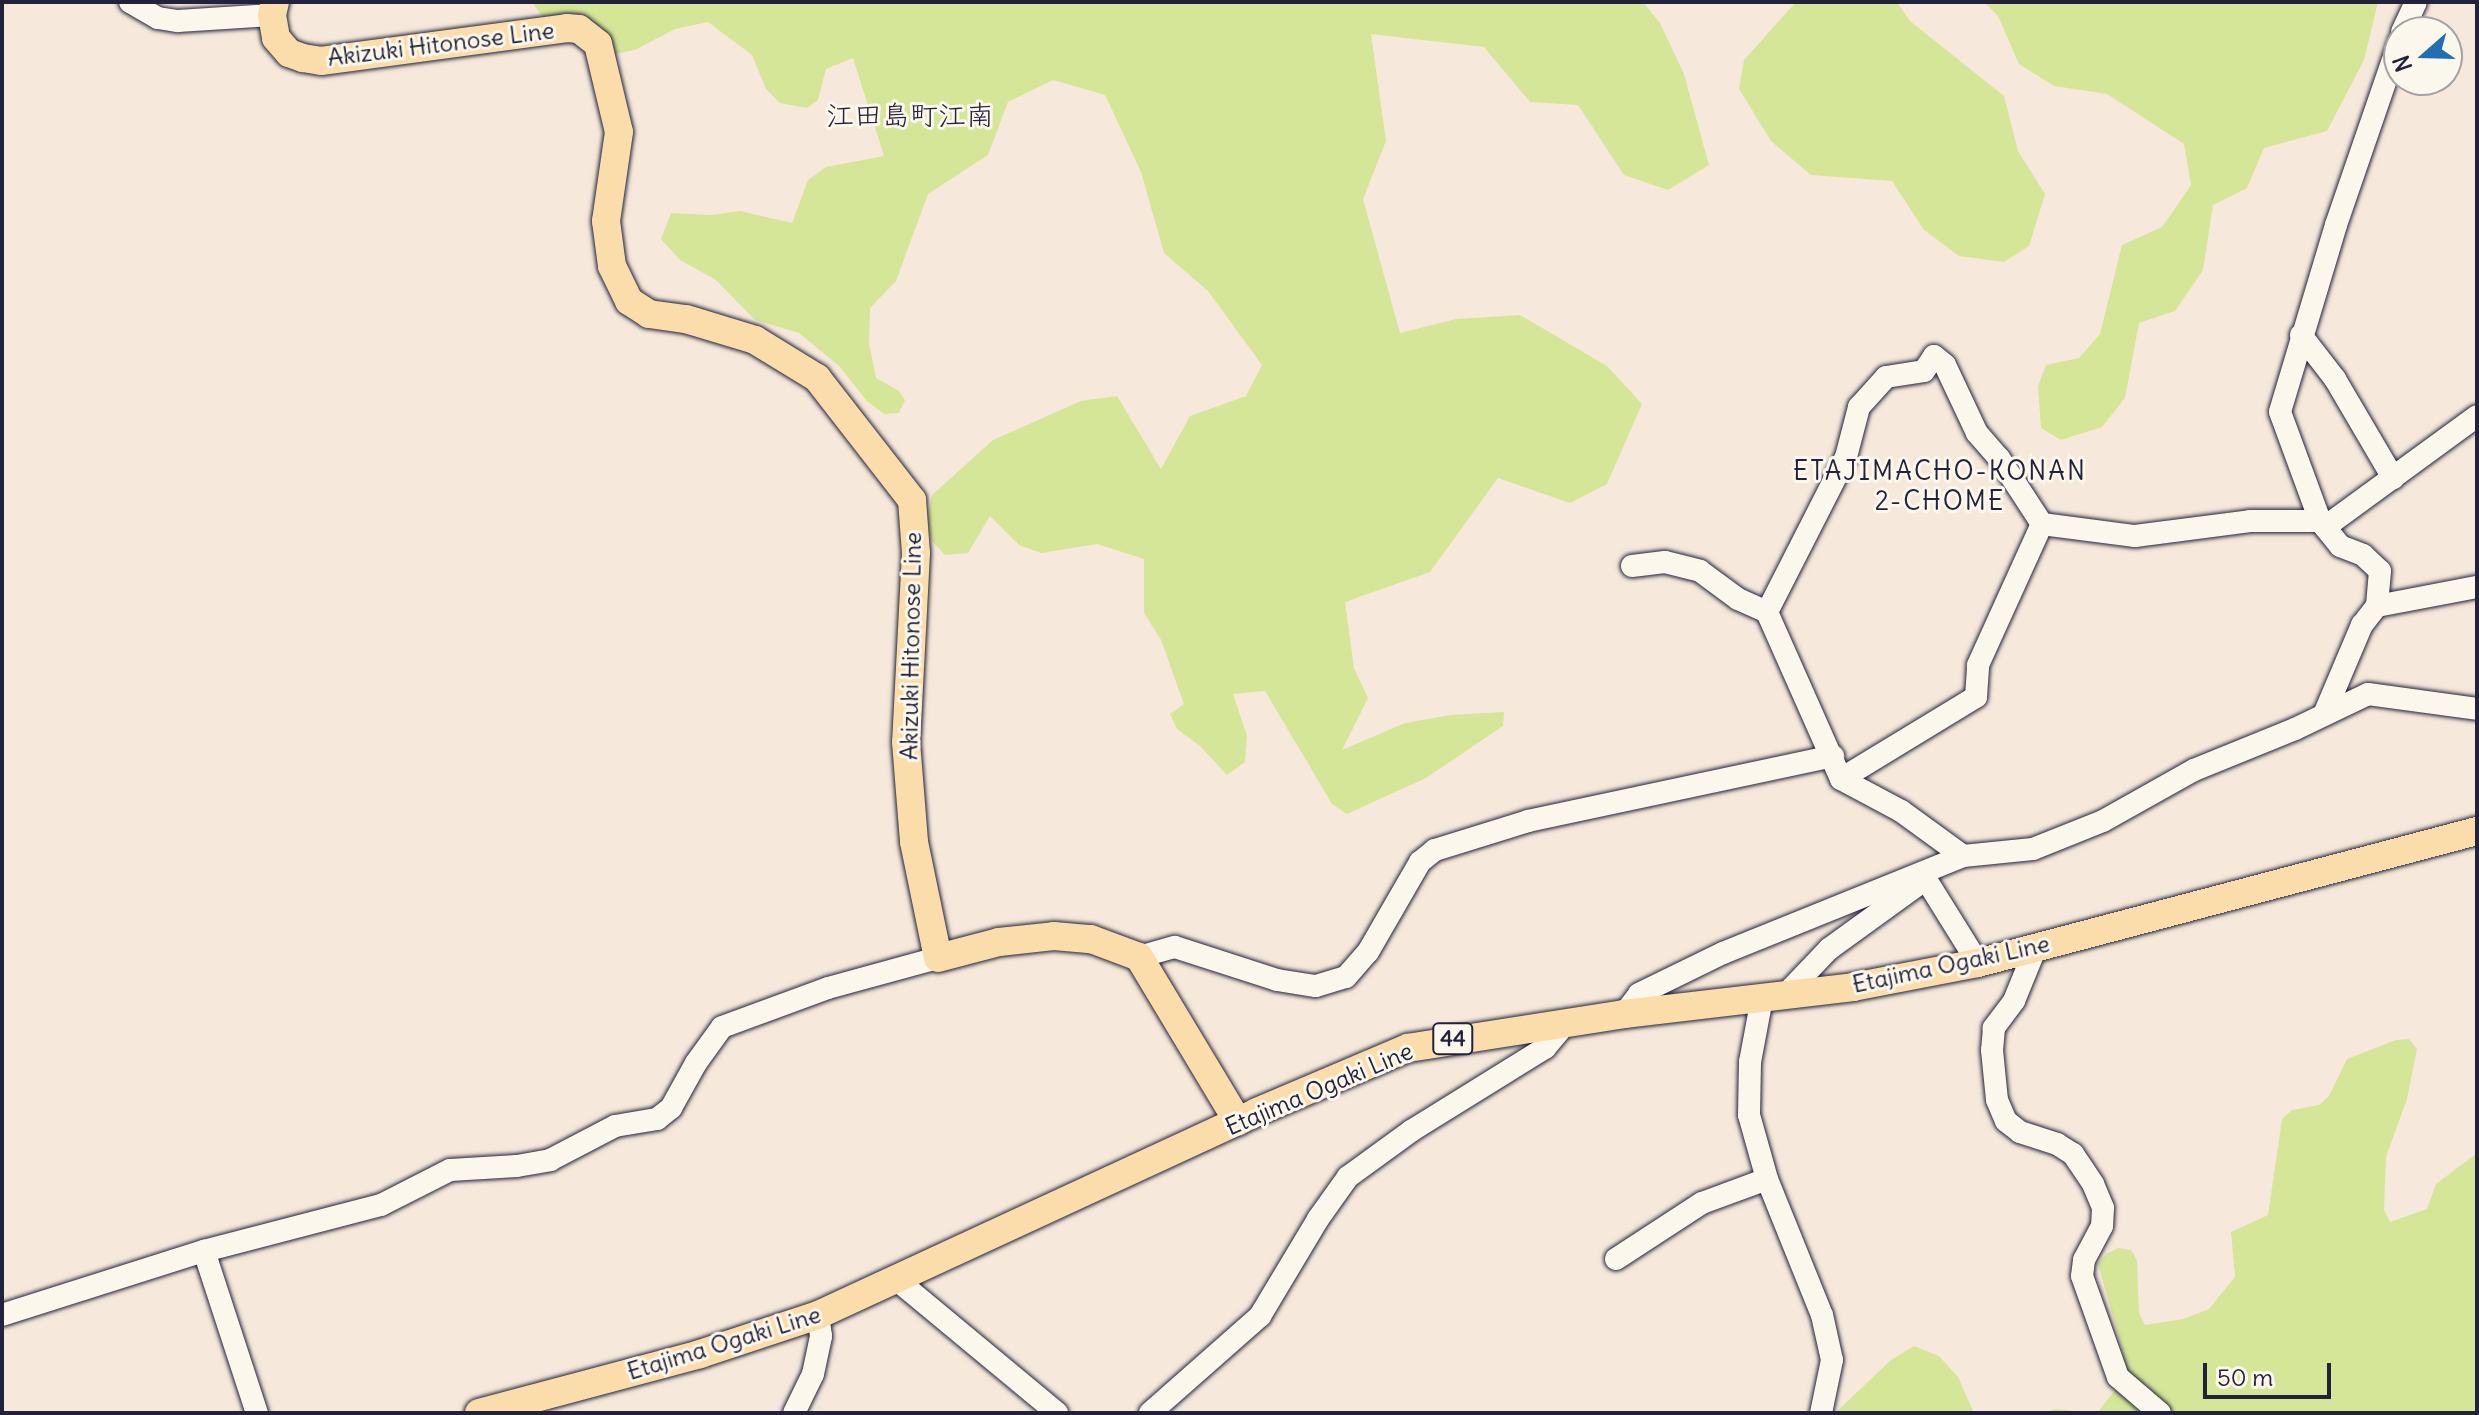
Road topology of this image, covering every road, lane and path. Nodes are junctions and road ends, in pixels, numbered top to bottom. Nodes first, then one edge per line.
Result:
1 (130, 2) edge
2 (273, 9) edge
3 (2383, 90) edge
4 (2301, 335) junction
5 (2477, 416) edge
6 (2393, 478) junction
7 (2042, 524) junction
8 (2323, 524) junction
9 (1632, 566) dead end
10 (2477, 587) edge
11 (2377, 606) junction
12 (1767, 612) junction
13 (2477, 709) edge
14 (2325, 712) junction
15 (1833, 756) junction
16 (1841, 779) junction
17 (2477, 831) edge
18 (1963, 856) junction
19 (1923, 876) junction
20 (2036, 947) junction
21 (1139, 957) junction
22 (938, 958) junction
23 (1978, 963) junction
24 (1774, 996) junction
25 (1624, 1014) junction
26 (1565, 1024) junction
27 (1238, 1122) junction
28 (1767, 1179) junction
29 (204, 1251) junction
30 (1616, 1259) dead end
31 (897, 1280) junction
32 (2, 1315) edge
33 (818, 1315) junction
34 (257, 1413) edge
35 (479, 1413) edge
36 (794, 1413) edge
37 (1057, 1413) edge
38 (1150, 1413) edge
39 (1821, 1413) edge
40 (2160, 1413) edge

1 - 2 street
2 - 22 main road, Akizuki Hitonose Line
3 - 4 street
4 - 6 street
4 - 8 street
5 - 6 street
6 - 8 street
7 - 8 street
7 - 12 street
7 - 16 street
8 - 11 street
9 - 12 street
10 - 11 street
11 - 14 street
12 - 15 street
13 - 14 street
14 - 18 street
15 - 16 street
15 - 21 street
16 - 18 street
17 - 20 main road, Etajima Ogaki Line / 44
18 - 19 street
19 - 23 street
19 - 24 street
19 - 25 street
20 - 23 main road, Etajima Ogaki Line / 44
20 - 40 street
21 - 22 main road
21 - 27 main road
22 - 29 street
23 - 24 main road, Etajima Ogaki Line / 44
24 - 25 main road, Etajima Ogaki Line / 44
24 - 28 street
25 - 26 main road, Etajima Ogaki Line / 44
26 - 27 main road, Etajima Ogaki Line / 44
26 - 38 street
27 - 31 main road, Etajima Ogaki Line / 44
28 - 30 street
28 - 39 street
29 - 32 street
29 - 34 street
31 - 33 main road, Etajima Ogaki Line / 44
31 - 37 street
33 - 35 main road, Etajima Ogaki Line / 44
33 - 36 street

